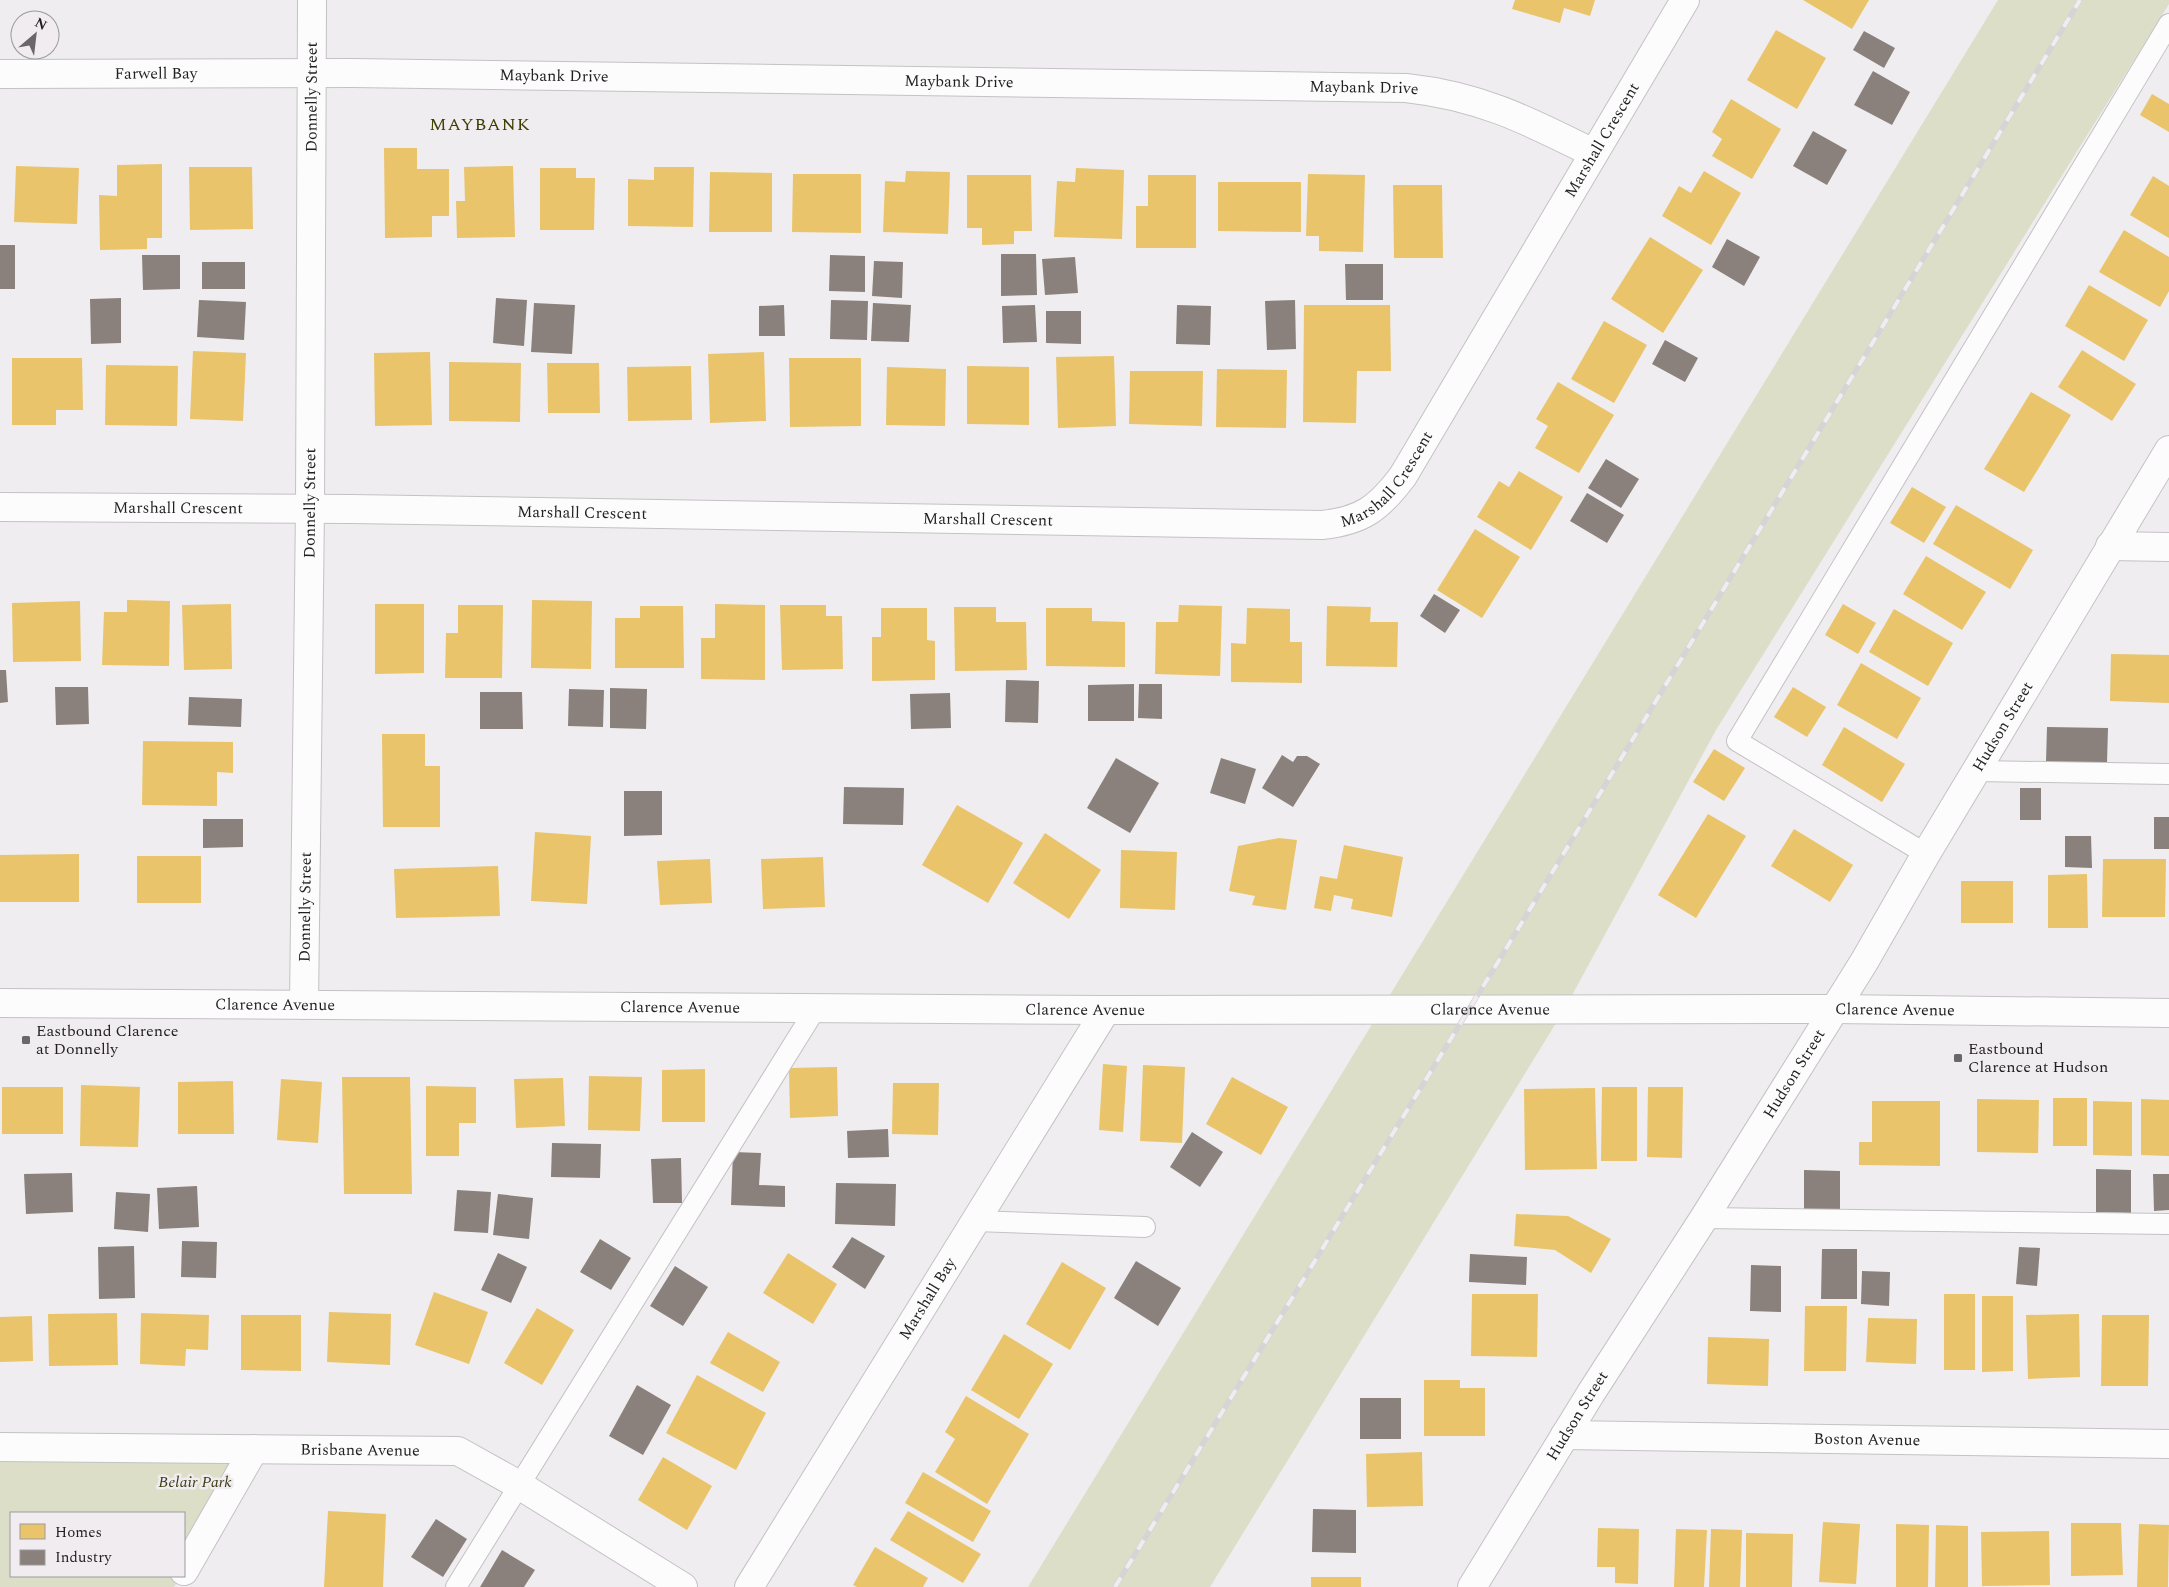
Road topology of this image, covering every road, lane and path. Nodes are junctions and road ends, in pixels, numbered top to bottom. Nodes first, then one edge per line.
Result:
1 (312, 0) edge
2 (1685, 0) edge
3 (2169, 24) edge
4 (312, 73) junction
5 (0, 74) edge
6 (1593, 153) junction
7 (2169, 450) edge
8 (0, 507) edge
9 (310, 508) junction
10 (2110, 546) junction
11 (2169, 547) edge
12 (1976, 771) junction
13 (2169, 774) edge
14 (1926, 854) junction
15 (0, 1002) edge
16 (304, 1005) junction
17 (816, 1008) junction
18 (1834, 1008) junction
19 (1106, 1010) junction
20 (2169, 1013) edge
21 (1704, 1218) junction
22 (975, 1221) junction
23 (2169, 1224) edge
24 (1145, 1227) dead end
25 (1565, 1435) junction
26 (2169, 1444) edge
27 (0, 1447) edge
28 (254, 1450) junction
29 (519, 1485) junction
30 (185, 1569) edge
31 (456, 1587) edge
32 (683, 1587) edge
33 (749, 1587) edge
34 (1472, 1587) edge

1 - 4 street, Donnelly Street
2 - 6 street, Marshall Crescent
3 - 14 lane
4 - 5 street, Farwell Bay
4 - 6 street, Maybank Drive
4 - 9 street, Donnelly Street
6 - 9 street, Marshall Crescent
7 - 10 street, Hudson Street
8 - 9 street, Marshall Crescent
9 - 16 street, Donnelly Street
10 - 11 street
10 - 12 street, Hudson Street
12 - 13 lane
12 - 14 street, Hudson Street
14 - 18 street, Hudson Street
15 - 16 street, Clarence Avenue
16 - 17 street, Clarence Avenue
17 - 19 street, Clarence Avenue
17 - 29 lane
18 - 19 street, Clarence Avenue
18 - 20 street, Clarence Avenue
18 - 21 street, Hudson Street
19 - 22 street, Marshall Bay
21 - 23 lane
21 - 25 street, Hudson Street
22 - 24 lane
22 - 33 street, Marshall Bay
25 - 26 street, Boston Avenue
25 - 34 street, Hudson Street
27 - 28 street, Brisbane Avenue
28 - 29 street, Brisbane Avenue
28 - 30 street
29 - 31 lane
29 - 32 street, Brisbane Avenue

